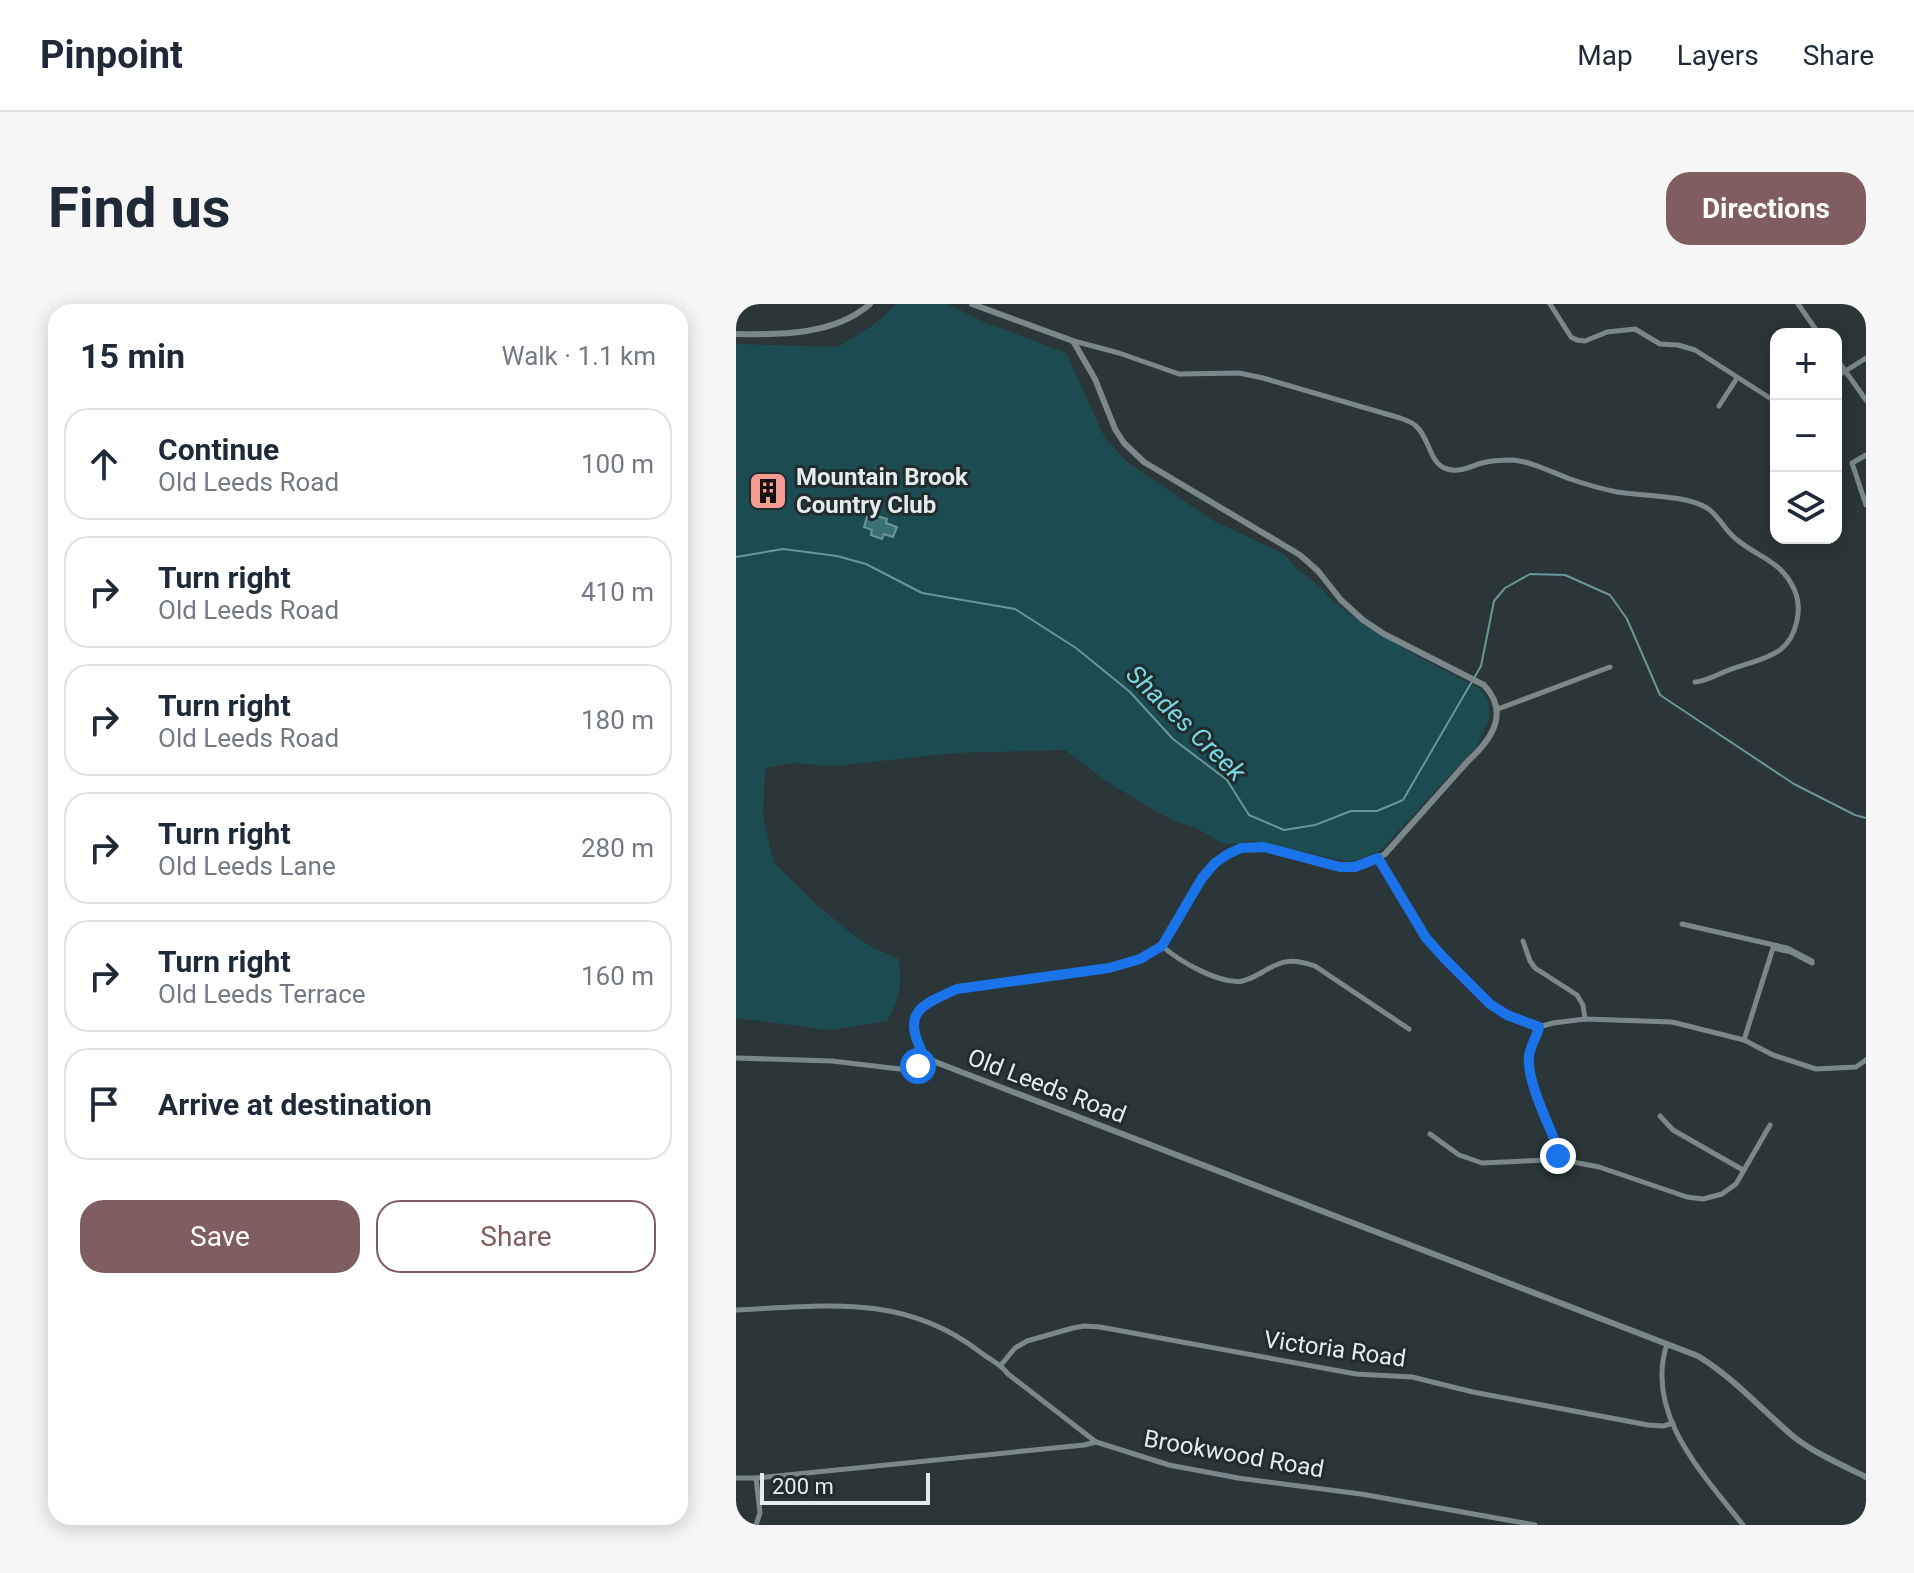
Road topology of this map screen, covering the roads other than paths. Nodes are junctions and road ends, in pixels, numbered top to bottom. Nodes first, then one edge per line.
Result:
1 (870, 304) edge
2 (972, 304) edge
3 (1550, 304) edge
4 (1798, 304) edge
5 (1815, 328) edge
6 (736, 334) edge
7 (1073, 341) junction
8 (1866, 358) edge
9 (1842, 367) edge
10 (1845, 371) junction
11 (1842, 373) edge
12 (1737, 378) junction
13 (1773, 400) edge
14 (1866, 400) edge
15 (1719, 406) dead end
16 (1866, 455) edge
17 (1866, 505) edge
18 (1610, 667) dead end
19 (1695, 682) dead end
20 (1498, 709) junction
21 (1378, 858) junction
22 (1682, 924) dead end
23 (1523, 941) dead end
24 (1162, 946) junction
25 (1585, 1019) junction
26 (1539, 1027) junction
27 (1409, 1029) dead end
28 (1744, 1040) junction
29 (736, 1058) edge
30 (925, 1058) junction
31 (1866, 1060) edge
32 (1660, 1116) dead end
33 (1770, 1125) dead end
34 (1430, 1134) dead end
35 (1558, 1156) junction
36 (1743, 1170) junction
37 (736, 1310) edge
38 (1667, 1344) junction
39 (1001, 1365) junction
40 (1673, 1423) junction
41 (1096, 1442) junction
42 (1866, 1477) edge
43 (736, 1478) edge
44 (756, 1478) junction
45 (756, 1525) edge
46 (1535, 1525) edge
47 (1743, 1525) edge

1 - 6 main road
2 - 7 main road
3 - 12 street
4 - 5 street
7 - 19 street
7 - 20 main road
8 - 10 street
9 - 10 street
10 - 11 street
10 - 14 street
12 - 13 street
12 - 15 street
16 - 17 street
18 - 20 street
20 - 21 main road
21 - 24 main road
21 - 26 street
22 - 28 street
23 - 25 street
24 - 27 street
24 - 30 main road
25 - 26 street
25 - 28 street
26 - 35 street
28 - 31 street
29 - 30 street
30 - 38 main road, Old Leeds Road
32 - 36 street
33 - 36 street
34 - 35 street
35 - 36 street
37 - 39 street
38 - 40 street
38 - 42 main road, Old Leeds Road
39 - 40 street, Victoria Road
39 - 41 street
40 - 47 street
41 - 44 street, Brookwood Road
41 - 46 street, Brookwood Road
43 - 44 street, Brookwood Road
44 - 45 street

